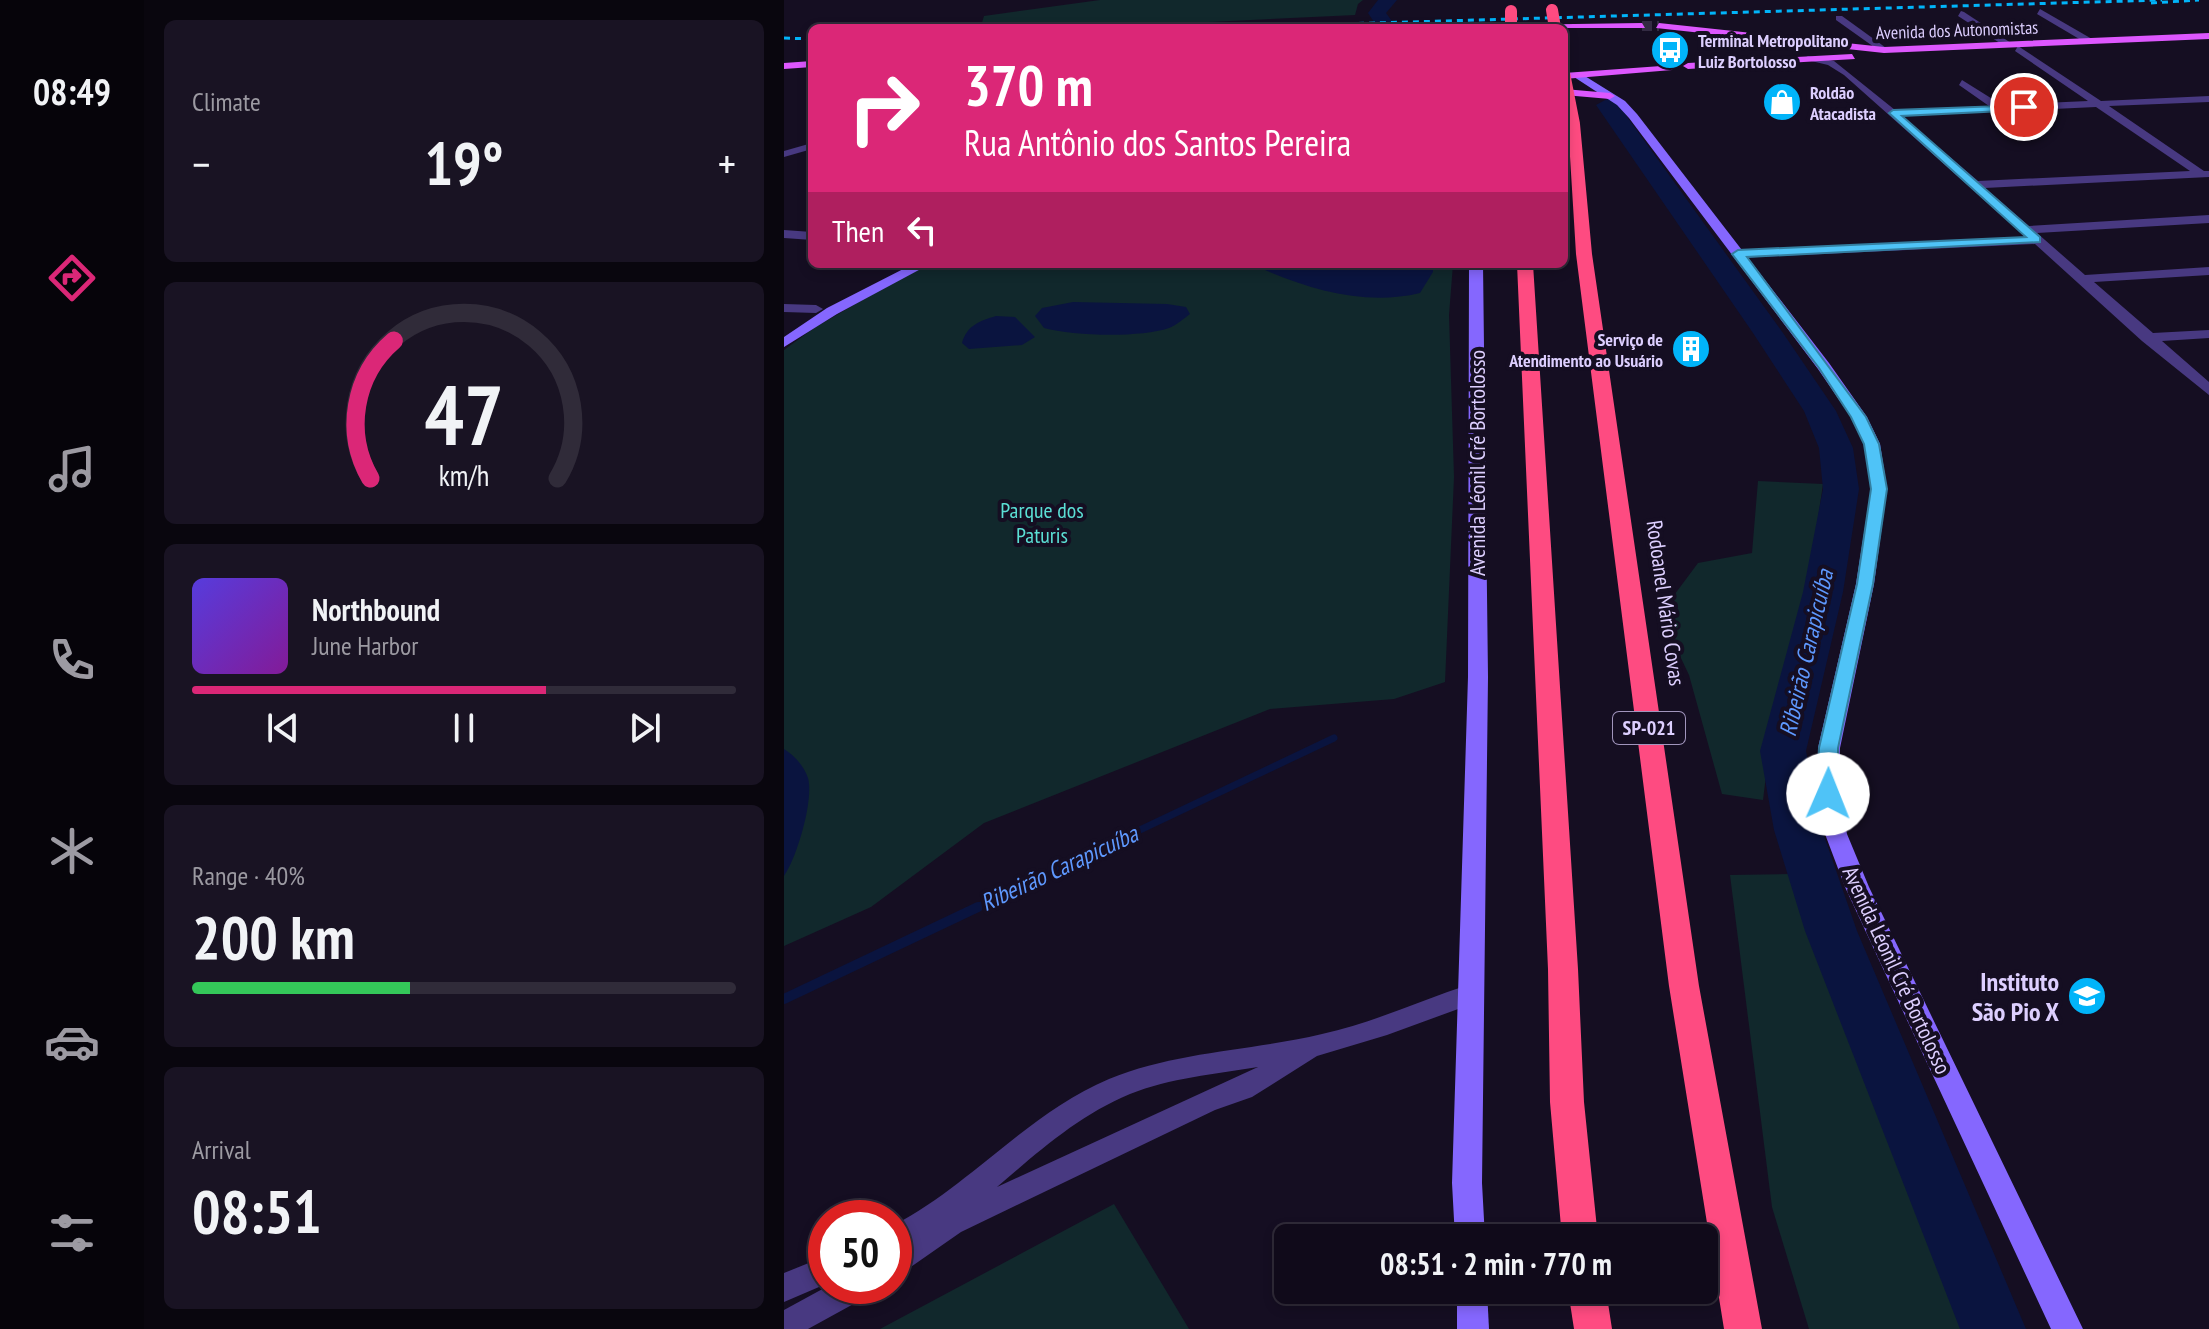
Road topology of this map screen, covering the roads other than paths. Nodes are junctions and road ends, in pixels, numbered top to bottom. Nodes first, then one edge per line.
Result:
1 (2040, 12) dead end
2 (1961, 14) dead end
3 (1839, 18) dead end
4 (1642, 26) tunnel mouth
5 (1659, 26) tunnel mouth
6 (1568, 27) edge
7 (2209, 38) edge
8 (2089, 41) junction
9 (2014, 47) junction
10 (1884, 50) junction
11 (1808, 59) junction
12 (808, 66) edge
13 (1688, 66) dead end
14 (1672, 67) dead end
15 (784, 68) edge
16 (1568, 75) edge
17 (1962, 83) dead end
18 (1568, 92) edge
19 (1610, 96) junction
20 (2209, 99) edge
21 (2097, 104) junction
22 (2000, 108) junction
23 (1893, 113) junction
24 (808, 147) edge
25 (784, 154) edge
26 (2207, 176) edge
27 (1976, 185) junction
28 (2209, 219) edge
29 (784, 234) edge
30 (2031, 235) junction
31 (808, 236) edge
32 (1738, 254) junction
33 (896, 268) edge
34 (915, 268) edge
35 (1476, 268) edge
36 (1525, 268) edge
37 (2209, 271) edge
38 (2080, 279) junction
39 (784, 308) edge
40 (816, 309) junction
41 (784, 330) edge
42 (2209, 334) edge
43 (2147, 338) junction
44 (784, 343) edge
45 (2209, 390) edge
46 (1471, 994) junction
47 (1319, 1045) junction
48 (1469, 1224) edge
49 (1579, 1224) edge
50 (912, 1232) edge
51 (912, 1249) edge
52 (808, 1278) edge
53 (784, 1288) edge
54 (824, 1304) edge
55 (1472, 1304) edge
56 (1589, 1304) edge
57 (784, 1326) edge
58 (1473, 1329) edge
59 (1593, 1329) edge
60 (1743, 1329) edge
61 (2067, 1329) edge

1 - 8 street
2 - 9 street
3 - 10 street
4 - 6 main road
5 - 10 main road, Avenida dos Autonomistas
7 - 8 main road, Avenida dos Autonomistas
7 - 9 main road, Avenida dos Autonomistas
8 - 9 main road, Avenida dos Autonomistas
9 - 10 main road, Avenida dos Autonomistas
9 - 11 main road, Avenida dos Autonomistas
9 - 21 street
11 - 13 main road, Avenida dos Autonomistas
11 - 23 street
12 - 15 main road
14 - 16 main road
16 - 19 main road, Avenida Léonil Cré Bortolosso
16 - 60 highway, Rodoanel Mário Covas / SP-021, bridge
17 - 22 street
18 - 19 main road
19 - 32 main road, Avenida Léonil Cré Bortolosso
20 - 21 street
21 - 22 street
21 - 26 street
22 - 23 street
23 - 27 street
24 - 25 street
26 - 27 street
27 - 30 street
28 - 30 street
29 - 31 street
30 - 32 street
30 - 38 street
32 - 61 main road, Avenida Léonil Cré Bortolosso
33 - 40 main road
34 - 44 main road
35 - 46 main road, Avenida Léonil Cré Bortolosso
36 - 49 highway
37 - 38 street
38 - 43 street
39 - 40 street
40 - 41 main road
42 - 43 street
43 - 45 street
46 - 47 street
46 - 48 main road, Avenida Léonil Cré Bortolosso
47 - 50 street
47 - 51 street
52 - 53 street
54 - 57 street
55 - 58 main road
56 - 59 highway

